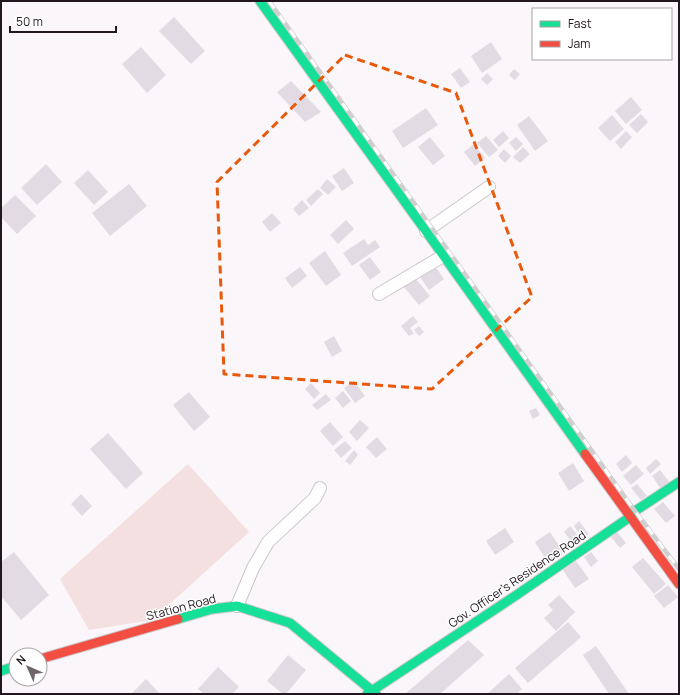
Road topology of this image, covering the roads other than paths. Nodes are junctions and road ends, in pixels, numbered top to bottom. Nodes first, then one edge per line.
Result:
1 (260, 1) edge
2 (489, 187) dead end
3 (426, 231) junction
4 (443, 256) junction
5 (379, 294) dead end
6 (679, 482) edge
7 (320, 488) dead end
8 (630, 518) junction
9 (679, 584) edge
10 (237, 606) junction
11 (48, 657) edge
12 (371, 693) edge

1 - 3 street
2 - 3 street
3 - 4 street
4 - 5 street
4 - 8 street
6 - 8 street, Gov. Officer's Residence Road
7 - 10 street
8 - 9 street
8 - 12 street, Gov. Officer's Residence Road
10 - 11 street, Station Road
10 - 12 street, Station Road

